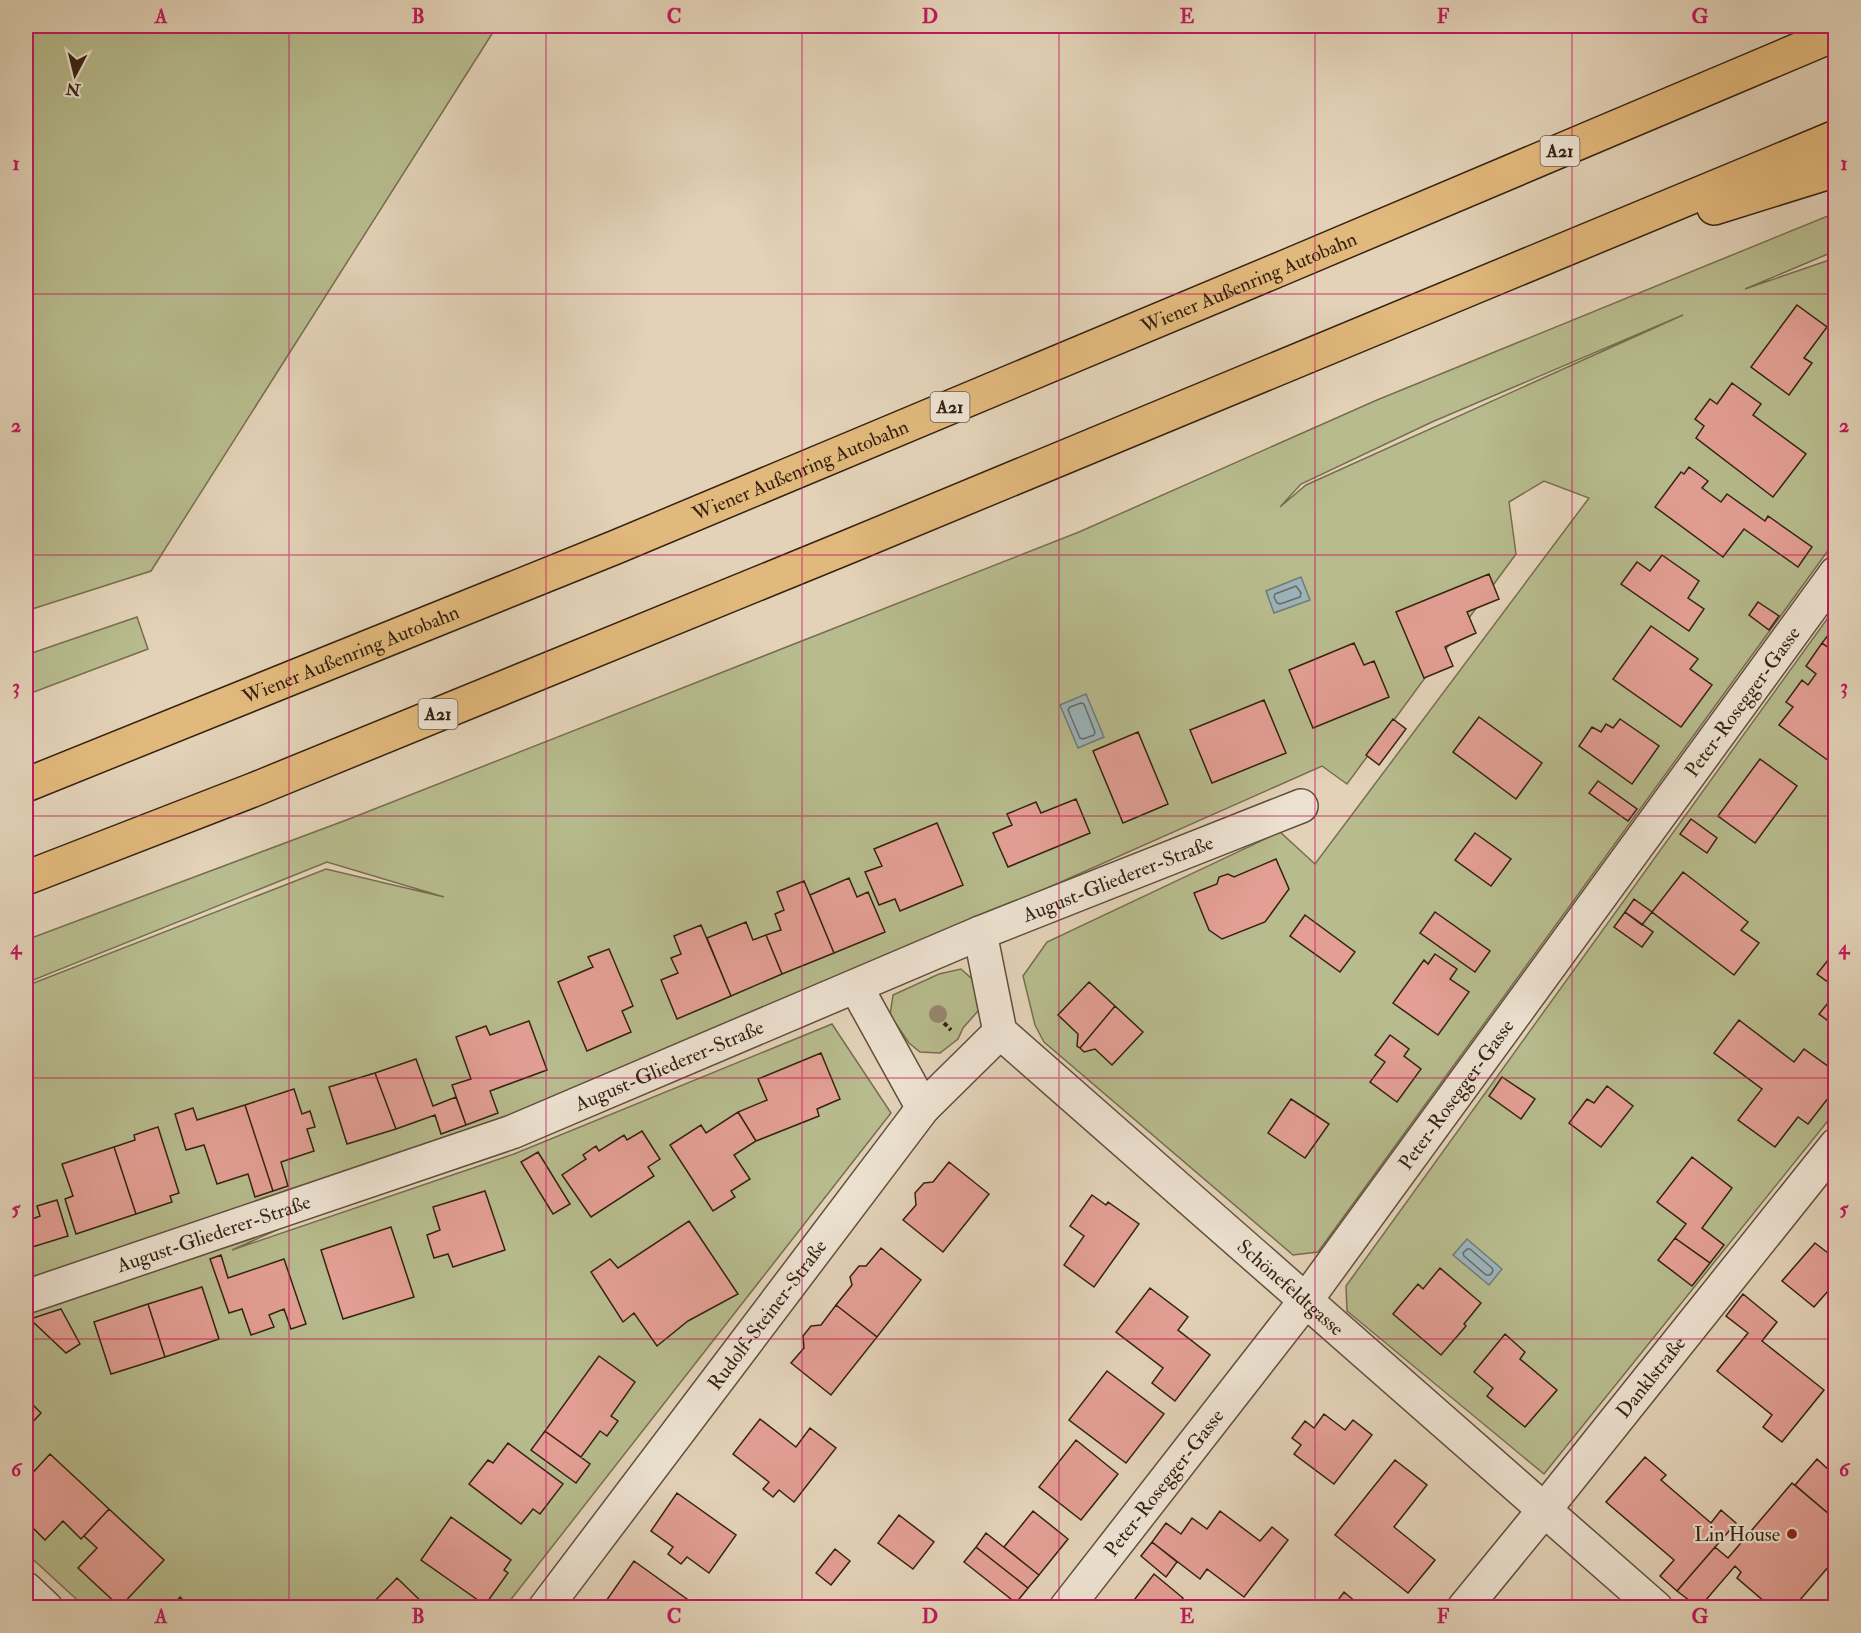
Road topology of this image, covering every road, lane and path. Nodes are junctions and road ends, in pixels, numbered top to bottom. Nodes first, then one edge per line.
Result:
1 (1836, 34) edge
2 (1836, 137) edge
3 (1836, 170) edge
4 (1518, 269) junction
5 (1836, 573) edge
6 (26, 785) edge
7 (1301, 806) dead end
8 (26, 878) edge
9 (980, 933) junction
10 (856, 987) junction
11 (1000, 1032) junction
12 (923, 1108) junction
13 (1836, 1145) edge
14 (26, 1297) edge
15 (1306, 1300) junction
16 (1545, 1509) junction
17 (26, 1589) edge
18 (46, 1608) edge
19 (544, 1608) edge
20 (1066, 1608) edge
21 (1464, 1608) edge
22 (1656, 1608) edge

1 - 6 highway, Wiener Außenring Autobahn / A21
2 - 4 highway, A21
3 - 4 highway
4 - 8 highway, A21
5 - 15 street, Peter-Rosegger-Gasse
7 - 9 street, August-Gliederer-Straße
9 - 10 street, August-Gliederer-Straße
9 - 11 street
10 - 12 street
10 - 14 street, August-Gliederer-Straße
11 - 12 street, Rudolf-Steiner-Straße
11 - 15 street, Schönefeldtgasse
12 - 19 street, Rudolf-Steiner-Straße
13 - 16 street, Danklstraße
15 - 16 street, Schönefeldtgasse
15 - 20 street, Peter-Rosegger-Gasse
16 - 21 street, Danklstraße
16 - 22 street, Schönefeldtgasse
17 - 18 street

